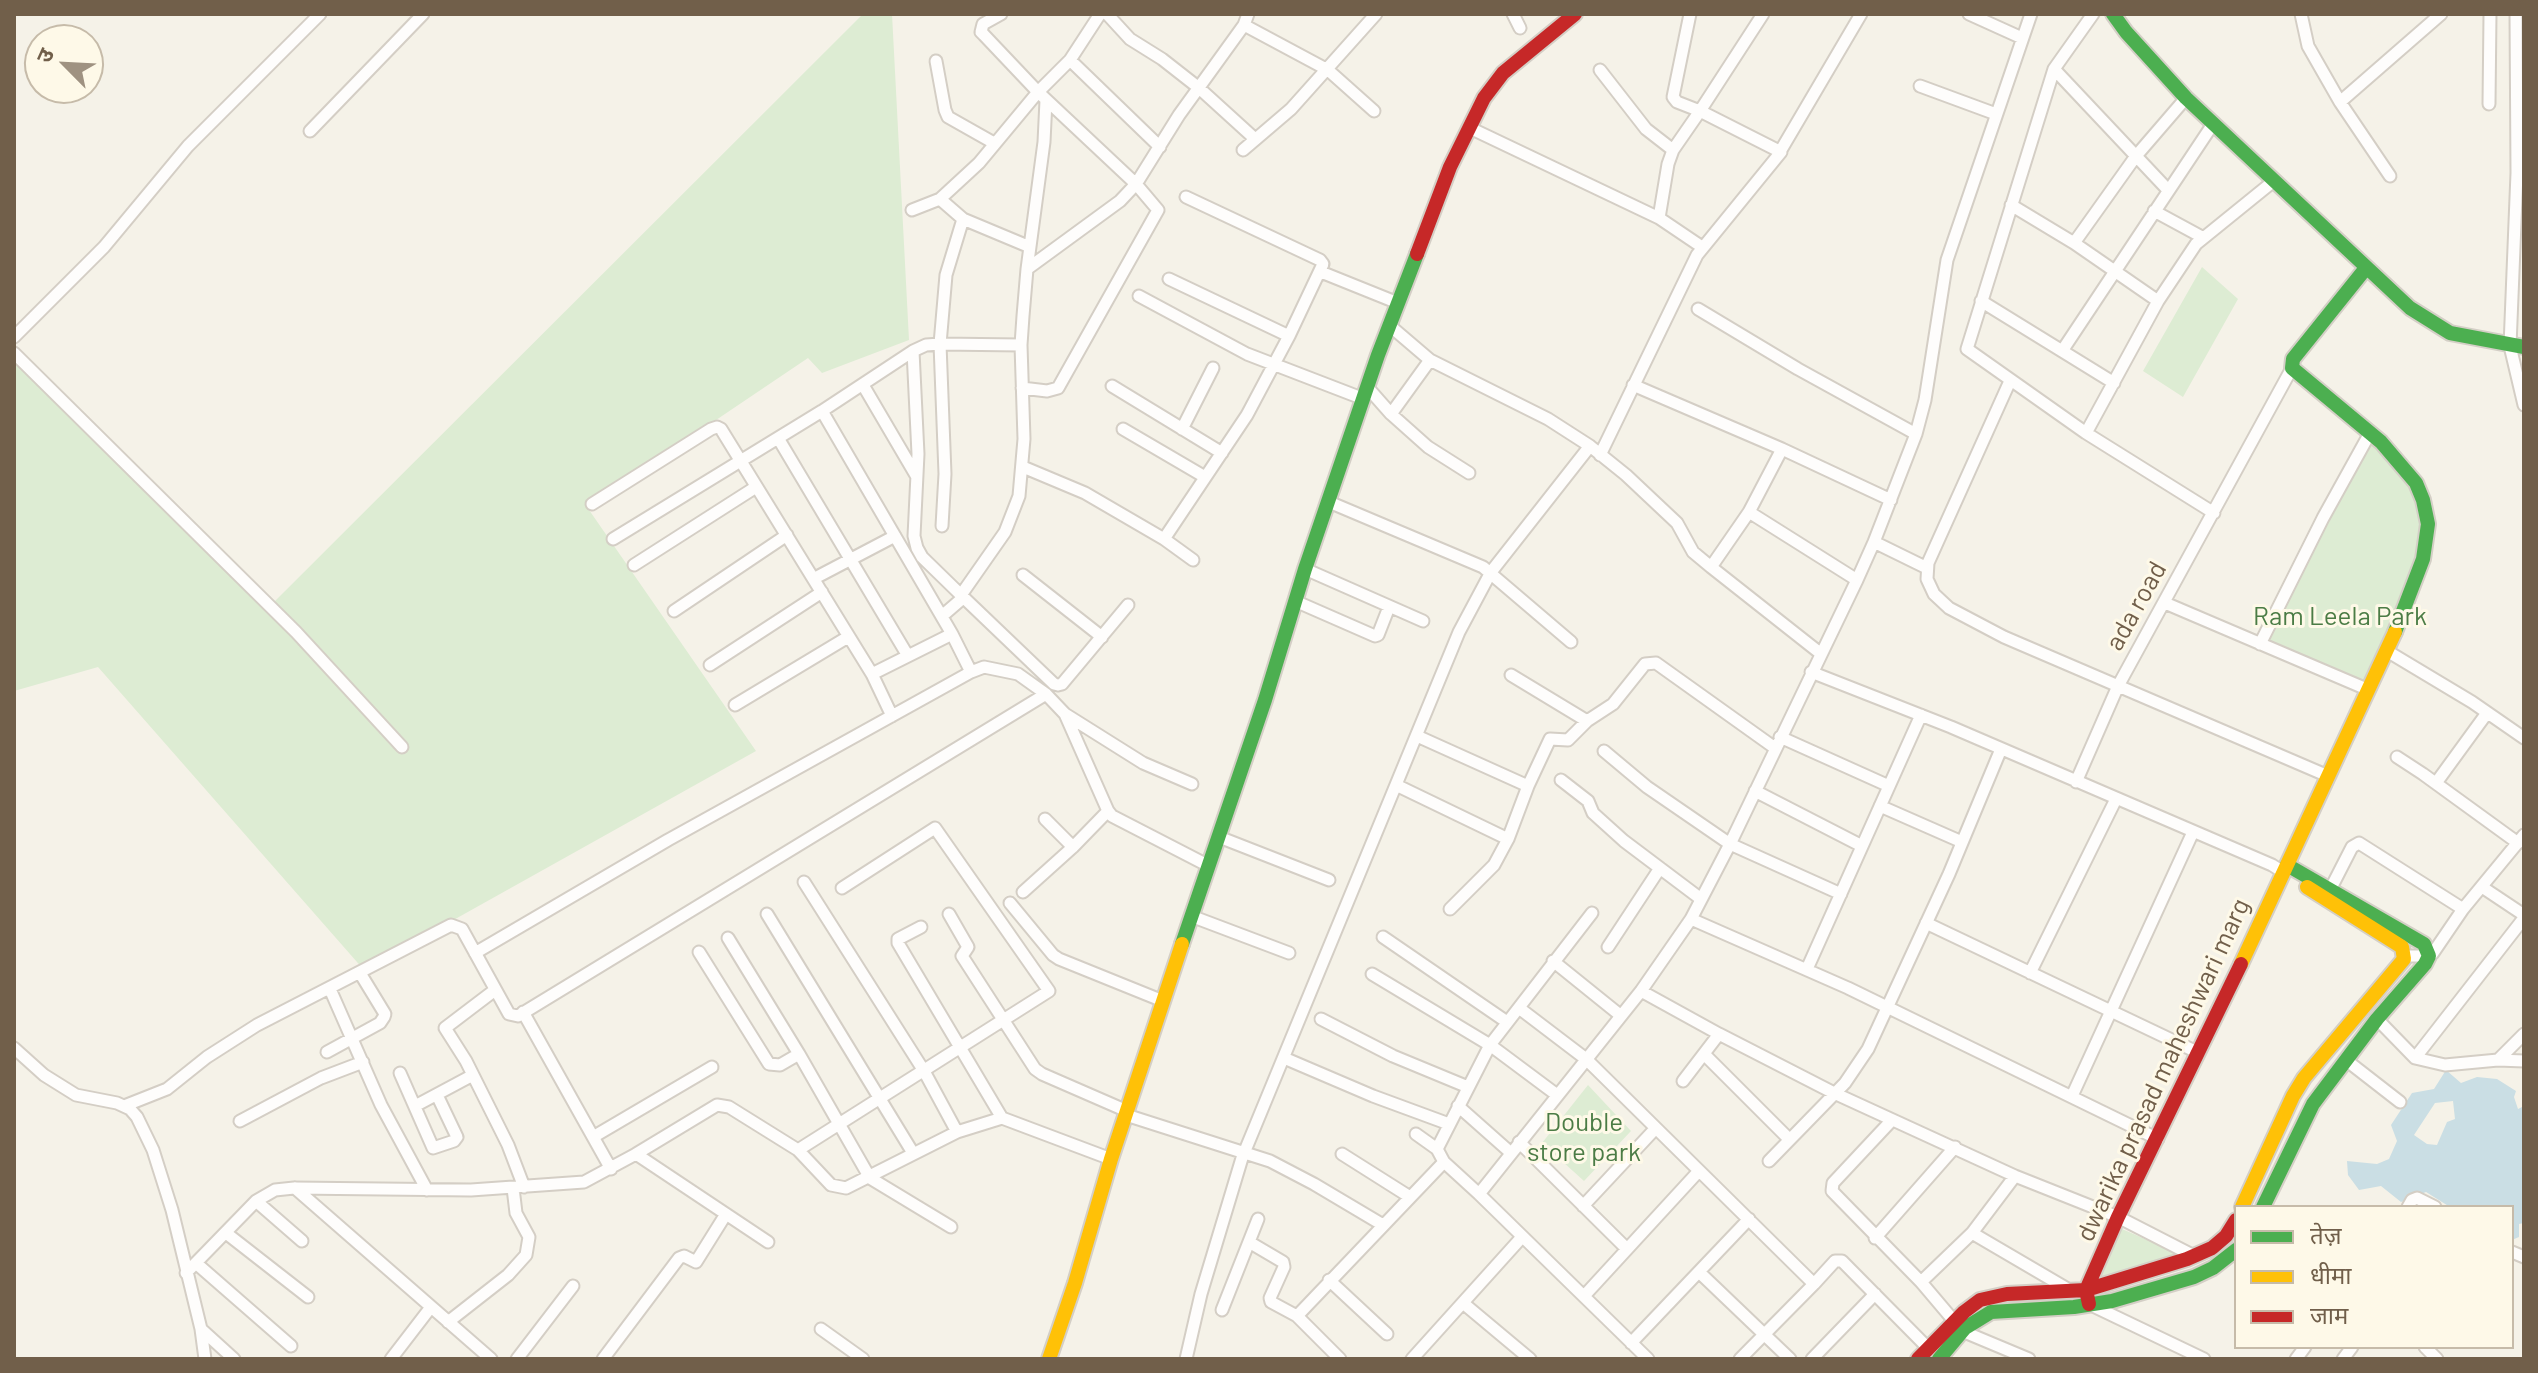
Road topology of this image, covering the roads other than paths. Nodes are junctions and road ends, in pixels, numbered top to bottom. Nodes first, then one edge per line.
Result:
1 (320, 14) edge
2 (423, 14) edge
3 (1001, 14) edge
4 (1100, 14) edge
5 (1107, 14) edge
6 (1513, 14) edge
7 (1575, 14) edge
8 (1690, 14) edge
9 (1763, 14) edge
10 (1861, 14) edge
11 (1969, 14) edge
12 (2031, 14) edge
13 (2093, 14) edge
14 (2113, 14) edge
15 (2301, 14) edge
16 (2441, 14) edge
17 (2490, 14) edge
18 (2516, 14) edge
19 (1369, 16) edge
20 (1246, 20) edge
21 (1520, 28) dead end
22 (2520, 36) edge
23 (2022, 38) junction
24 (1070, 60) junction
25 (936, 61) dead end
26 (2054, 69) junction
27 (1328, 70) junction
28 (1600, 70) dead end
29 (1920, 86) dead end
30 (1199, 88) junction
31 (1042, 96) junction
32 (2186, 98) junction
33 (2340, 102) junction
34 (2489, 104) dead end
35 (1374, 111) dead end
36 (1700, 111) junction
37 (1996, 114) junction
38 (2213, 124) junction
39 (1470, 128) junction
40 (310, 131) dead end
41 (1254, 138) junction
42 (994, 143) junction
43 (1160, 147) junction
44 (1776, 148) junction
45 (1243, 150) dead end
46 (1673, 150) junction
47 (2136, 156) junction
48 (2390, 176) dead end
49 (2275, 180) junction
50 (1136, 184) junction
51 (2168, 190) junction
52 (1186, 197) dead end
53 (940, 199) junction
54 (2011, 205) junction
55 (912, 210) dead end
56 (2154, 211) junction
57 (1659, 218) junction
58 (963, 219) junction
59 (2202, 237) junction
60 (1696, 242) junction
61 (2074, 243) junction
62 (1030, 247) junction
63 (2366, 268) junction
64 (1027, 269) junction
65 (2115, 270) junction
66 (1321, 272) junction
67 (1169, 279) dead end
68 (1139, 296) dead end
69 (1981, 301) junction
70 (2158, 301) junction
71 (1398, 303) junction
72 (1698, 309) dead end
73 (1389, 325) junction
74 (1289, 336) junction
75 (14, 337) edge
76 (940, 344) junction
77 (1021, 345) junction
78 (2517, 347) edge
79 (913, 351) junction
80 (2062, 351) junction
81 (14, 353) edge
82 (1430, 360) junction
83 (1273, 365) junction
84 (1213, 368) dead end
85 (2292, 368) junction
86 (2010, 381) junction
87 (2114, 383) junction
88 (863, 385) junction
89 (1633, 385) junction
90 (1112, 386) dead end
91 (1022, 388) junction
92 (1366, 394) junction
93 (2524, 405) edge
94 (822, 411) junction
95 (1391, 414) junction
96 (1123, 429) dead end
97 (1182, 429) junction
98 (2086, 433) junction
99 (2370, 433) junction
100 (1916, 434) junction
101 (778, 438) junction
102 (1590, 446) junction
103 (1782, 449) junction
104 (1222, 453) junction
105 (1600, 455) junction
106 (740, 459) junction
107 (1023, 467) junction
108 (1469, 473) dead end
109 (1205, 477) junction
110 (918, 478) junction
111 (756, 487) junction
112 (1891, 500) junction
113 (1329, 502) junction
114 (592, 504) dead end
115 (1749, 512) junction
116 (2214, 513) junction
117 (942, 526) dead end
118 (787, 535) junction
119 (895, 536) junction
120 (613, 539) dead end
121 (1164, 539) junction
122 (1874, 542) junction
123 (849, 558) junction
124 (1193, 560) dead end
125 (634, 565) dead end
126 (1711, 567) junction
127 (1927, 568) junction
128 (1305, 569) junction
129 (1023, 575) dead end
130 (1496, 576) junction
131 (815, 578) junction
132 (1857, 580) junction
133 (822, 592) junction
134 (962, 596) junction
135 (1295, 601) junction
136 (2165, 603) junction
137 (1128, 605) dead end
138 (1389, 607) junction
139 (674, 611) dead end
140 (942, 616) junction
141 (1423, 621) dead end
142 (952, 634) junction
143 (848, 637) junction
144 (1102, 637) junction
145 (1571, 642) dead end
146 (2260, 644) junction
147 (2387, 651) junction
148 (1820, 653) junction
149 (908, 656) junction
150 (710, 665) dead end
151 (971, 672) junction
152 (1811, 672) junction
153 (872, 674) junction
154 (1511, 675) dead end
155 (2118, 686) junction
156 (2369, 690) junction
157 (1046, 694) junction
158 (735, 705) dead end
159 (2487, 713) junction
160 (1065, 714) junction
161 (1921, 715) junction
162 (892, 716) junction
163 (1587, 721) junction
164 (1417, 736) junction
165 (2524, 738) edge
166 (1778, 743) junction
167 (402, 747) dead end
168 (2001, 749) junction
169 (1604, 751) dead end
170 (2397, 757) dead end
171 (2328, 776) junction
172 (1561, 780) dead end
173 (2076, 782) junction
174 (2436, 783) junction
175 (1192, 784) dead end
176 (1396, 785) junction
177 (1528, 786) junction
178 (1889, 786) junction
179 (1755, 791) junction
180 (2116, 799) junction
181 (1880, 806) junction
182 (1108, 811) junction
183 (1045, 819) dead end
184 (2193, 832) junction
185 (1219, 837) junction
186 (1508, 839) junction
187 (2521, 839) edge
188 (1962, 842) junction
189 (1730, 844) junction
190 (1862, 846) junction
191 (1073, 847) junction
192 (1209, 866) junction
193 (1660, 868) junction
194 (2285, 868) junction
195 (1329, 880) dead end
196 (804, 882) dead end
197 (2482, 887) junction
198 (842, 888) dead end
199 (2330, 890) junction
200 (1023, 892) dead end
201 (1841, 894) junction
202 (1701, 899) junction
203 (1010, 903) dead end
204 (1450, 909) dead end
205 (2463, 909) junction
206 (1592, 913) dead end
207 (767, 914) dead end
208 (949, 914) dead end
209 (1191, 916) junction
210 (2524, 916) edge
211 (1691, 919) junction
212 (1926, 923) junction
213 (921, 927) dead end
214 (1383, 937) dead end
215 (728, 938) dead end
216 (1608, 947) dead end
217 (699, 952) dead end
218 (475, 953) junction
219 (1289, 953) dead end
220 (2404, 956) junction
221 (2429, 956) junction
222 (1553, 961) junction
223 (1807, 969) junction
224 (360, 973) junction
225 (2030, 973) junction
226 (1372, 974) dead end
227 (330, 989) junction
228 (495, 990) junction
229 (1641, 991) junction
230 (1163, 1001) junction
231 (1519, 1008) junction
232 (1885, 1008) junction
233 (2111, 1011) junction
234 (523, 1012) junction
235 (1620, 1015) junction
236 (1321, 1019) dead end
237 (2377, 1019) junction
238 (1003, 1021) junction
239 (1507, 1022) junction
240 (1719, 1034) junction
241 (2524, 1034) edge
242 (353, 1038) junction
243 (1490, 1045) junction
244 (961, 1047) junction
245 (14, 1048) edge
246 (327, 1052) dead end
247 (2199, 1053) junction
248 (799, 1054) junction
249 (1704, 1054) junction
250 (1284, 1058) junction
251 (2415, 1058) junction
252 (1586, 1059) junction
253 (2346, 1060) junction
254 (2498, 1060) junction
255 (2524, 1061) edge
256 (363, 1062) junction
257 (712, 1067) dead end
258 (924, 1071) junction
259 (400, 1073) dead end
260 (473, 1075) junction
261 (1683, 1081) dead end
262 (1468, 1087) junction
263 (1834, 1093) junction
264 (437, 1095) junction
265 (1557, 1095) junction
266 (2072, 1096) junction
267 (880, 1099) junction
268 (2400, 1102) dead end
269 (124, 1106) junction
270 (415, 1106) junction
271 (1458, 1106) junction
272 (1126, 1113) junction
273 (1002, 1118) junction
274 (1892, 1120) junction
275 (240, 1121) dead end
276 (840, 1124) junction
277 (1449, 1124) junction
278 (1655, 1129) junction
279 (957, 1132) junction
280 (1416, 1134) dead end
281 (593, 1137) junction
282 (1789, 1139) junction
283 (2158, 1139) junction
284 (1519, 1142) junction
285 (1955, 1147) junction
286 (1437, 1149) junction
287 (798, 1150) junction
288 (913, 1153) junction
289 (1511, 1153) junction
290 (636, 1154) junction
291 (1244, 1154) junction
292 (1342, 1154) dead end
293 (1111, 1159) junction
294 (1769, 1161) dead end
295 (1444, 1162) junction
296 (611, 1169) junction
297 (1698, 1172) junction
298 (2015, 1176) junction
299 (870, 1178) junction
300 (519, 1187) junction
301 (294, 1188) junction
302 (427, 1190) junction
303 (1479, 1194) junction
304 (1410, 1197) junction
305 (256, 1201) junction
306 (2243, 1205) edge
307 (2264, 1205) edge
308 (2410, 1205) edge
309 (2431, 1205) edge
310 (1583, 1206) junction
311 (726, 1214) junction
312 (2118, 1217) junction
313 (1258, 1219) dead end
314 (1749, 1219) junction
315 (2234, 1223) edge
316 (1383, 1225) junction
317 (951, 1227) dead end
318 (226, 1233) junction
319 (1972, 1233) junction
320 (1522, 1237) junction
321 (1875, 1238) junction
322 (302, 1241) dead end
323 (768, 1242) dead end
324 (1249, 1242) junction
325 (1627, 1249) junction
326 (2234, 1252) edge
327 (2194, 1256) junction
328 (197, 1264) junction
329 (1699, 1272) junction
330 (186, 1273) junction
331 (1329, 1280) junction
332 (1921, 1282) junction
333 (1814, 1284) junction
334 (573, 1286) dead end
335 (1875, 1294) junction
336 (2082, 1295) junction
337 (1584, 1296) junction
338 (308, 1297) dead end
339 (1463, 1303) junction
340 (431, 1307) junction
341 (1222, 1310) dead end
342 (1297, 1316) junction
343 (448, 1322) junction
344 (1958, 1326) junction
345 (201, 1329) junction
346 (821, 1329) dead end
347 (1387, 1334) dead end
348 (1764, 1334) junction
349 (1631, 1343) junction
350 (291, 1346) dead end
351 (1928, 1355) edge
352 (1415, 1358) edge
353 (205, 1359) edge
354 (234, 1359) edge
355 (391, 1359) edge
356 (491, 1359) edge
357 (517, 1359) edge
358 (603, 1359) edge
359 (863, 1359) edge
360 (1049, 1359) edge
361 (1186, 1359) edge
362 (1340, 1359) edge
363 (1530, 1359) edge
364 (1648, 1359) edge
365 (1740, 1359) edge
366 (1790, 1359) edge
367 (1812, 1359) edge
368 (2029, 1359) edge
369 (2204, 1359) edge

1 - 75 street
2 - 40 street
3 - 31 street
4 - 24 street
5 - 30 street
6 - 21 street
7 - 39 street
8 - 36 street
9 - 36 street
10 - 44 street
11 - 23 street
12 - 23 street
13 - 26 street
14 - 32 street
15 - 33 street
16 - 33 street
17 - 34 street
18 - 22 street
19 - 27 street
20 - 27 street
20 - 30 street
22 - 78 street
23 - 37 street
24 - 31 street
24 - 43 street
25 - 42 street
26 - 47 street
26 - 54 street
27 - 35 street
27 - 41 street
28 - 46 street
29 - 37 street
30 - 41 street
30 - 43 street
31 - 42 street
31 - 50 street
31 - 62 street
32 - 38 street
32 - 47 street
33 - 48 street
36 - 44 street
36 - 46 street
37 - 100 street
38 - 49 street
38 - 51 street
39 - 57 street
39 - 71 street
41 - 45 street
42 - 53 street
43 - 50 street
44 - 60 street
46 - 57 street
47 - 51 street
47 - 61 street
49 - 59 street
49 - 63 street
50 - 64 street
50 - 91 street
51 - 56 street
52 - 66 street
53 - 55 street
53 - 58 street
54 - 61 street
54 - 69 street
56 - 59 street
56 - 65 street
57 - 60 street
58 - 62 street
58 - 76 street
59 - 70 street
60 - 89 street
61 - 65 street
62 - 64 street
63 - 78 street
63 - 85 street, ada road
64 - 77 street
65 - 70 street
65 - 80 street
66 - 71 street
66 - 74 street
67 - 74 street
68 - 83 street
69 - 80 street
69 - 86 street
70 - 87 street
71 - 73 street
72 - 100 street
73 - 82 street
73 - 92 street
74 - 83 street
76 - 77 street
76 - 79 street
76 - 117 street
77 - 91 street
78 - 93 street
79 - 88 street
79 - 110 street
80 - 87 street
81 - 167 street
82 - 95 street
82 - 102 street
83 - 92 street
83 - 104 street
84 - 97 street
85 - 99 street, dwarika prasad maheshwari marg
85 - 116 street, ada road
86 - 98 street
86 - 127 street
87 - 98 street
88 - 94 street
88 - 110 street
89 - 103 street
89 - 105 street
90 - 97 street
91 - 107 street
92 - 95 street
92 - 113 street
94 - 101 street
94 - 119 street
95 - 108 street
96 - 109 street
97 - 104 street
98 - 116 street
99 - 146 street
99 - 147 street, dwarika prasad maheshwari marg
100 - 112 street
101 - 106 street
101 - 123 street
102 - 105 street
102 - 130 street
103 - 112 street
103 - 115 street
104 - 109 street
105 - 126 street
106 - 111 street
106 - 114 street
106 - 120 street
107 - 121 street
107 - 134 street
109 - 121 street
110 - 134 street
111 - 118 street
111 - 125 street
112 - 122 street
113 - 128 street
113 - 130 street
115 - 126 street
115 - 132 street
116 - 136 street, ada road
118 - 131 street
118 - 139 street
119 - 123 street
119 - 140 street
121 - 124 street
122 - 127 street
122 - 132 street
123 - 131 street
123 - 149 street
126 - 148 street
127 - 155 street
128 - 135 street
128 - 138 street
129 - 144 street
130 - 145 street
130 - 164 street
131 - 133 street
132 - 148 street
133 - 143 street
133 - 150 street
134 - 140 street
134 - 144 street
135 - 138 street
135 - 185 street
136 - 146 street
136 - 155 street, ada road
137 - 144 street
138 - 141 street
140 - 142 street
142 - 149 street
142 - 151 street
143 - 153 street
143 - 158 street
146 - 156 street
147 - 156 street, dwarika prasad maheshwari marg
147 - 159 street
148 - 152 street
149 - 153 street
151 - 157 street
151 - 162 street
152 - 161 street
152 - 166 street
153 - 162 street
154 - 163 street
155 - 171 street
155 - 173 street, ada road
156 - 171 street, dwarika prasad maheshwari marg
157 - 160 street
157 - 234 street
159 - 165 street
159 - 174 street
160 - 175 street
160 - 182 street
161 - 168 street
161 - 178 street
162 - 218 street
163 - 166 street
163 - 177 street
164 - 176 street
164 - 177 street
166 - 178 street
166 - 179 street
168 - 173 street
168 - 188 street
169 - 189 street
170 - 174 street
171 - 194 street, dwarika prasad maheshwari marg
172 - 193 street
173 - 180 street
174 - 187 street
176 - 186 street
176 - 250 street
177 - 186 street
178 - 181 street
179 - 189 street
179 - 190 street
180 - 184 street
180 - 225 street
181 - 188 street
181 - 190 street
182 - 191 street
182 - 192 street
183 - 191 street
184 - 194 street
184 - 233 street
185 - 192 street
185 - 195 street
186 - 204 street
187 - 197 street
188 - 212 street
189 - 201 street
189 - 202 street
190 - 201 street
191 - 200 street
192 - 209 street
193 - 202 street
193 - 216 street
194 - 199 street
194 - 220 street
194 - 247 street, dwarika prasad maheshwari marg
196 - 258 street
197 - 205 street
197 - 210 street
198 - 238 street
199 - 205 street
199 - 221 street
201 - 223 street
202 - 211 street
203 - 230 street
205 - 221 street
206 - 222 street
207 - 267 street
208 - 238 street
209 - 219 street
209 - 230 street
210 - 251 street
211 - 223 street
211 - 229 street
212 - 225 street
212 - 232 street
213 - 244 street
214 - 239 street
215 - 248 street
217 - 248 street
218 - 224 street
218 - 228 street
220 - 221 street
220 - 306 street
221 - 237 street
222 - 231 street
222 - 235 street
223 - 232 street
224 - 227 street
224 - 242 street
225 - 233 street
226 - 243 street
227 - 242 street
227 - 269 street
228 - 234 street
228 - 260 street
229 - 235 street
229 - 240 street
230 - 272 street
231 - 239 street
231 - 252 street
232 - 263 street
232 - 266 street
233 - 247 street
233 - 266 street
234 - 281 street
235 - 252 street
236 - 262 street
237 - 251 street
237 - 253 street
238 - 244 street
238 - 272 street
239 - 243 street
240 - 249 street
240 - 263 street
241 - 254 street
242 - 246 street
242 - 256 street
243 - 262 street
243 - 265 street
244 - 258 street
244 - 273 street
245 - 269 street
247 - 283 street, dwarika prasad maheshwari marg
248 - 276 street
249 - 261 street
249 - 282 street
250 - 277 street
250 - 291 street
251 - 254 street
252 - 265 street
252 - 278 street
253 - 268 street
253 - 307 street
254 - 255 street
256 - 275 street
256 - 302 street
257 - 281 street
258 - 267 street
258 - 279 street
259 - 270 street
260 - 264 street
260 - 300 street
262 - 271 street
263 - 274 street
263 - 282 street
264 - 270 street
264 - 270 street
265 - 284 street
266 - 283 street
267 - 276 street
267 - 288 street
269 - 330 street
271 - 277 street
271 - 289 street
272 - 291 street
272 - 293 street
273 - 279 street
273 - 293 street
274 - 285 street
274 - 321 street
276 - 287 street
276 - 299 street
277 - 286 street
278 - 297 street
278 - 310 street
279 - 288 street
280 - 286 street
281 - 296 street
282 - 294 street
283 - 312 street, dwarika prasad maheshwari marg
284 - 289 street
284 - 310 street
285 - 298 street
285 - 321 street
286 - 295 street
287 - 290 street
287 - 299 street
288 - 299 street
289 - 303 street
290 - 296 street
290 - 311 street
291 - 316 street
291 - 361 street
292 - 304 street
293 - 360 street
295 - 303 street
295 - 304 street
296 - 300 street
297 - 314 street
297 - 325 street
298 - 312 street
298 - 319 street
299 - 317 street
300 - 302 street
300 - 343 street
301 - 302 street
301 - 305 street
301 - 340 street
303 - 320 street
304 - 316 street
305 - 318 street
305 - 322 street
308 - 309 street
310 - 325 street
311 - 323 street
311 - 358 street
312 - 327 street
312 - 336 street, dwarika prasad maheshwari marg
313 - 324 street
314 - 329 street
314 - 333 street
315 - 327 street, dwarika prasad maheshwari marg
316 - 331 street
318 - 328 street
318 - 338 street
319 - 332 street
319 - 336 street
320 - 337 street
320 - 339 street
321 - 332 street
324 - 341 street
324 - 342 street
325 - 337 street
326 - 336 street, dwarika prasad maheshwari marg
327 - 336 street, dwarika prasad maheshwari marg
328 - 330 street
328 - 350 street
329 - 348 street
329 - 349 street
330 - 345 street
331 - 342 street
331 - 347 street
332 - 344 street
333 - 335 street
333 - 348 street
334 - 357 street
335 - 351 street
335 - 367 street
336 - 344 street, dwarika prasad maheshwari marg
336 - 344 street, dwarika prasad maheshwari marg
336 - 369 street
337 - 349 street
339 - 352 street
339 - 363 street
340 - 343 street
340 - 355 street
342 - 362 street
343 - 356 street
344 - 351 street, dwarika prasad maheshwari marg
344 - 368 street
345 - 353 street
345 - 354 street
346 - 359 street
348 - 365 street
348 - 366 street
349 - 364 street

